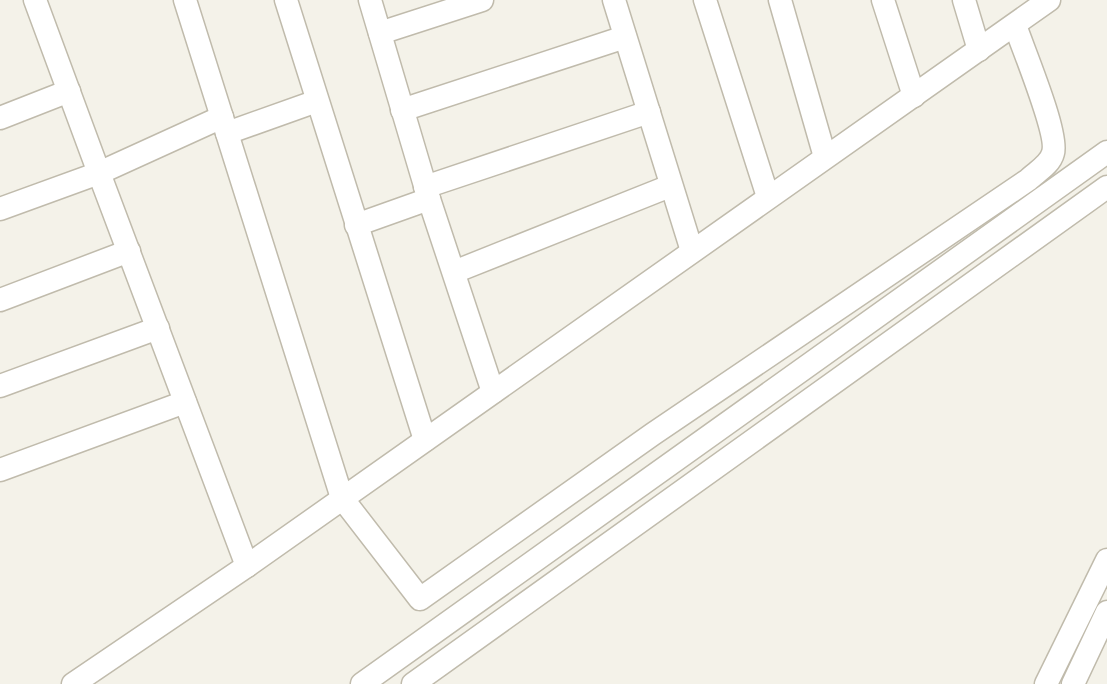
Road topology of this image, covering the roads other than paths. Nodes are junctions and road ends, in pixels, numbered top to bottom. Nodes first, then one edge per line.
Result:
1 (35, 0) edge
2 (185, 0) edge
3 (286, 0) edge
4 (370, 0) edge
5 (482, 0) edge
6 (614, 0) edge
7 (705, 0) edge
8 (780, 0) edge
9 (883, 0) edge
10 (963, 0) edge
11 (1049, 0) edge
12 (1015, 25) junction
13 (380, 33) junction
14 (625, 37) junction
15 (979, 50) junction
16 (69, 91) junction
17 (914, 96) junction
18 (317, 101) junction
19 (402, 110) junction
20 (649, 112) junction
21 (0, 118) edge
22 (224, 125) junction
23 (1054, 152) junction
24 (1107, 152) edge
25 (825, 157) junction
26 (99, 173) junction
27 (1073, 176) junction
28 (670, 186) junction
29 (1107, 187) edge
30 (427, 193) junction
31 (768, 197) junction
32 (0, 209) edge
33 (356, 225) junction
34 (129, 251) junction
35 (692, 251) junction
36 (454, 272) junction
37 (0, 300) edge
38 (158, 328) junction
39 (0, 386) edge
40 (493, 392) junction
41 (185, 402) junction
42 (425, 440) junction
43 (0, 470) edge
44 (342, 498) junction
45 (1107, 560) edge
46 (247, 566) junction
47 (420, 599) junction
48 (1107, 612) edge
49 (438, 628) junction
50 (454, 654) junction
51 (73, 684) edge
52 (362, 684) edge
53 (413, 684) edge
54 (1046, 684) edge
55 (1073, 684) edge

1 - 16 street
2 - 22 street
3 - 18 street
4 - 13 street
5 - 13 street
6 - 14 street
7 - 31 street
8 - 25 street
9 - 17 street
10 - 15 street
11 - 12 street
12 - 15 street
12 - 23 street
13 - 19 street
14 - 19 street
14 - 20 street
15 - 17 street
16 - 21 street
16 - 26 street
17 - 25 street
18 - 22 street
18 - 33 street
19 - 30 street
20 - 28 street
20 - 30 street
22 - 26 street
22 - 44 street
23 - 27 street
23 - 47 street
24 - 27 street
25 - 31 street
26 - 32 street
26 - 34 street
27 - 49 street
28 - 35 street
28 - 36 street
29 - 50 street
30 - 33 street
30 - 36 street
31 - 35 street
33 - 42 street
34 - 37 street
34 - 38 street
35 - 40 street
36 - 40 street
38 - 39 street
38 - 41 street
40 - 42 street
41 - 43 street
41 - 46 street
42 - 44 street
44 - 46 street
44 - 47 street
45 - 54 street
46 - 51 street
47 - 49 street
48 - 55 street
49 - 50 street
49 - 52 street
50 - 53 street

